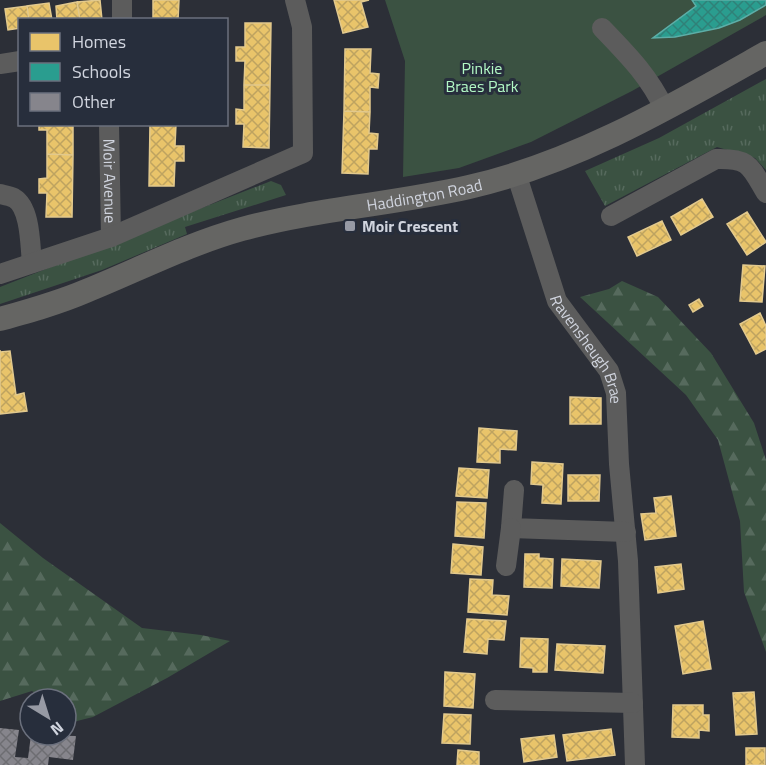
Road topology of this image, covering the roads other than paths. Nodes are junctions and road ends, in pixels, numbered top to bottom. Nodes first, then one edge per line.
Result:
1 (122, 0) edge
2 (295, 0) edge
3 (122, 18) edge
4 (602, 28) dead end
5 (766, 53) edge
6 (18, 61) edge
7 (0, 64) edge
8 (665, 110) junction
9 (109, 126) edge
10 (516, 173) junction
11 (766, 193) edge
12 (0, 194) edge
13 (611, 216) dead end
14 (111, 237) junction
15 (32, 263) junction
16 (0, 274) edge
17 (0, 319) edge
18 (514, 490) dead end
19 (511, 528) junction
20 (626, 532) junction
21 (506, 566) dead end
22 (495, 700) dead end
23 (633, 703) junction
24 (635, 765) edge

1 - 3 street
2 - 14 street
4 - 8 street
5 - 8 main road, Haddington Road
6 - 7 street
8 - 10 main road, Haddington Road
9 - 14 street, Moir Avenue
10 - 17 main road, Haddington Road
10 - 20 street, Ravensheugh Brae
11 - 13 street
12 - 15 street
14 - 15 street
15 - 16 street
18 - 19 street
19 - 20 street
19 - 21 street
20 - 23 street, Ravensheugh Brae
22 - 23 street
23 - 24 street, Ravensheugh Brae

